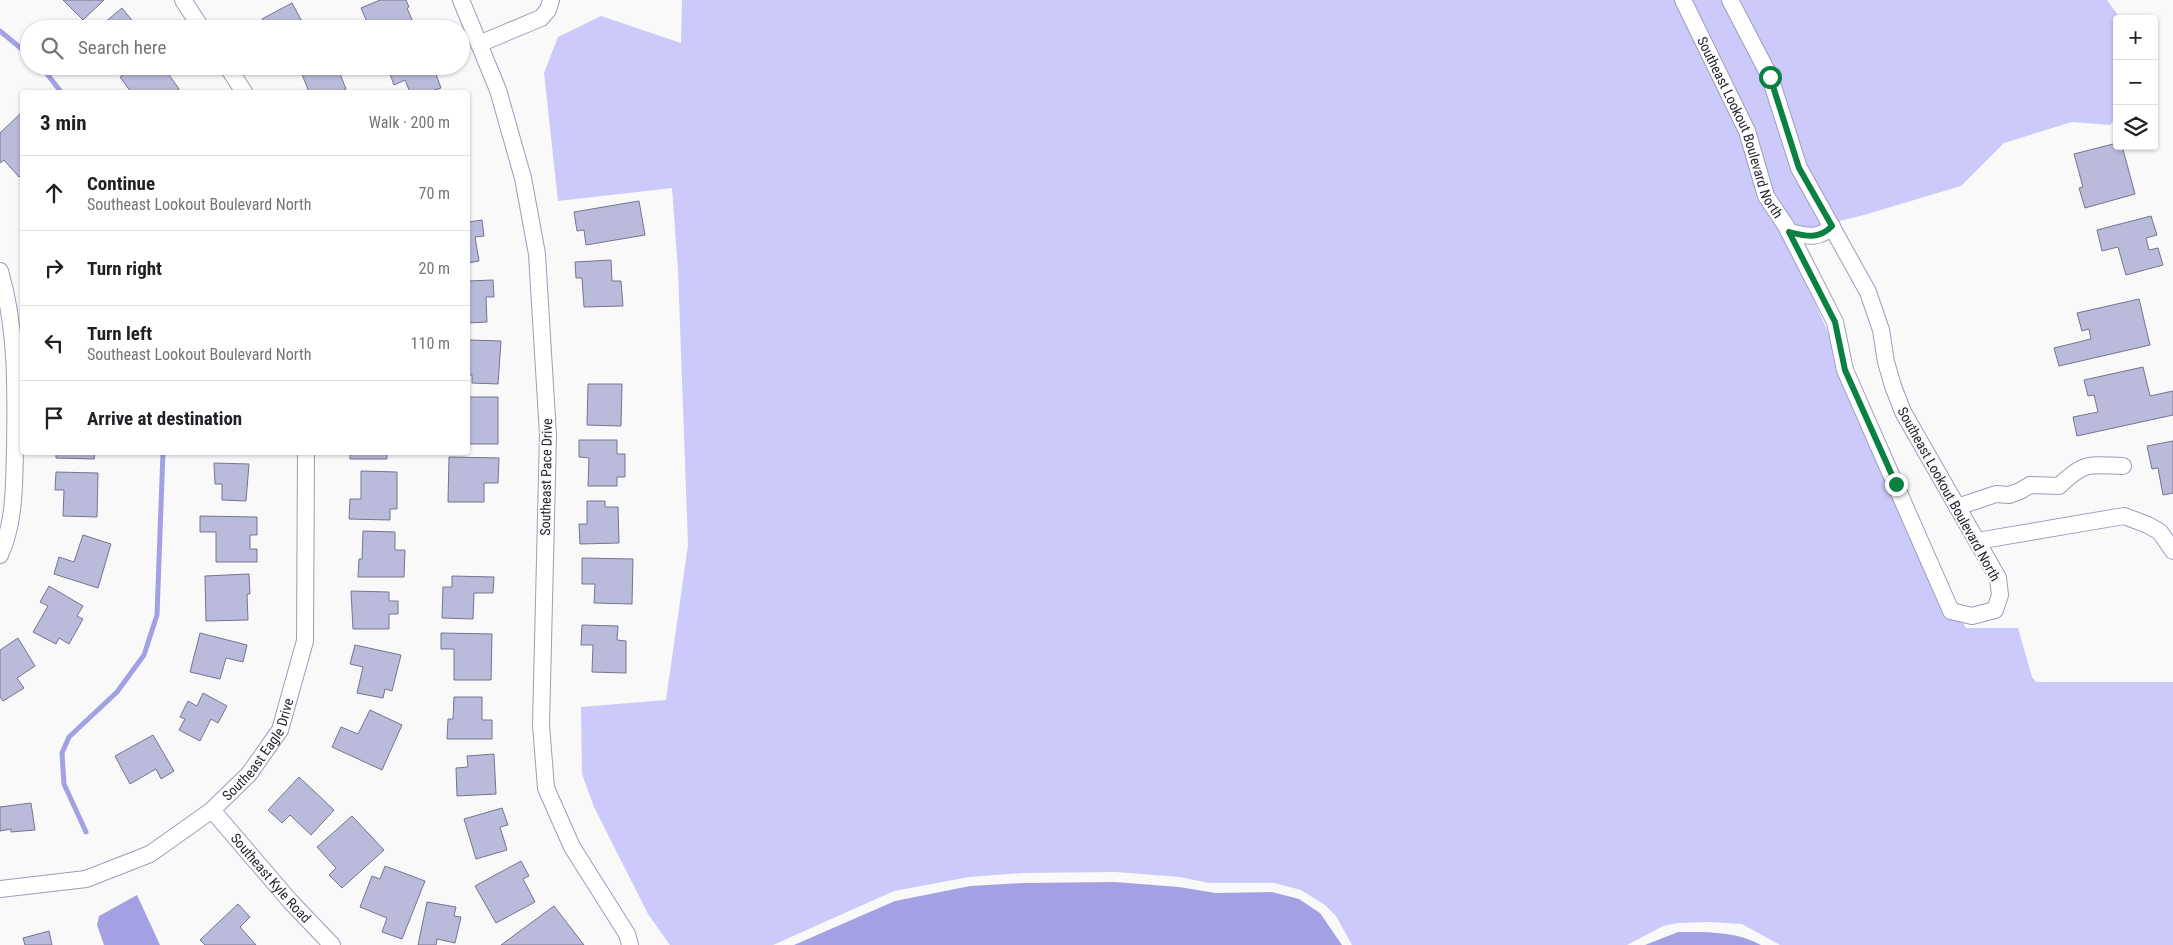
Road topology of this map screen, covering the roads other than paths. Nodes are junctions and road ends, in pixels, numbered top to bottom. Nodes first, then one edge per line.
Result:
1 (183, 0) edge
2 (551, 0) edge
3 (1683, 0) edge
4 (1730, 0) edge
5 (464, 1) edge
6 (196, 20) edge
7 (479, 44) junction
8 (233, 75) edge
9 (243, 90) edge
10 (1832, 226) junction
11 (1789, 232) junction
12 (0, 271) edge
13 (306, 455) edge
14 (2123, 466) dead end
15 (1957, 508) junction
16 (2166, 531) edge
17 (1977, 542) junction
18 (2173, 551) edge
19 (0, 555) edge
20 (212, 810) junction
21 (0, 889) edge
22 (332, 945) edge
23 (630, 945) edge

1 - 6 street
2 - 7 street
3 - 11 street, Southeast Lookout Boulevard North
4 - 10 street, Southeast Lookout Boulevard North
5 - 7 street, Southeast Pace Drive
7 - 23 street, Southeast Pace Drive
8 - 9 street
10 - 11 street
10 - 15 street, Southeast Lookout Boulevard North
11 - 17 street, Southeast Lookout Boulevard North
12 - 19 street
13 - 20 street, Southeast Eagle Drive
14 - 15 street
15 - 17 street, Southeast Lookout Boulevard North
16 - 17 street
16 - 18 street
20 - 21 street, Southeast Eagle Drive
20 - 22 street, Southeast Kyle Road

